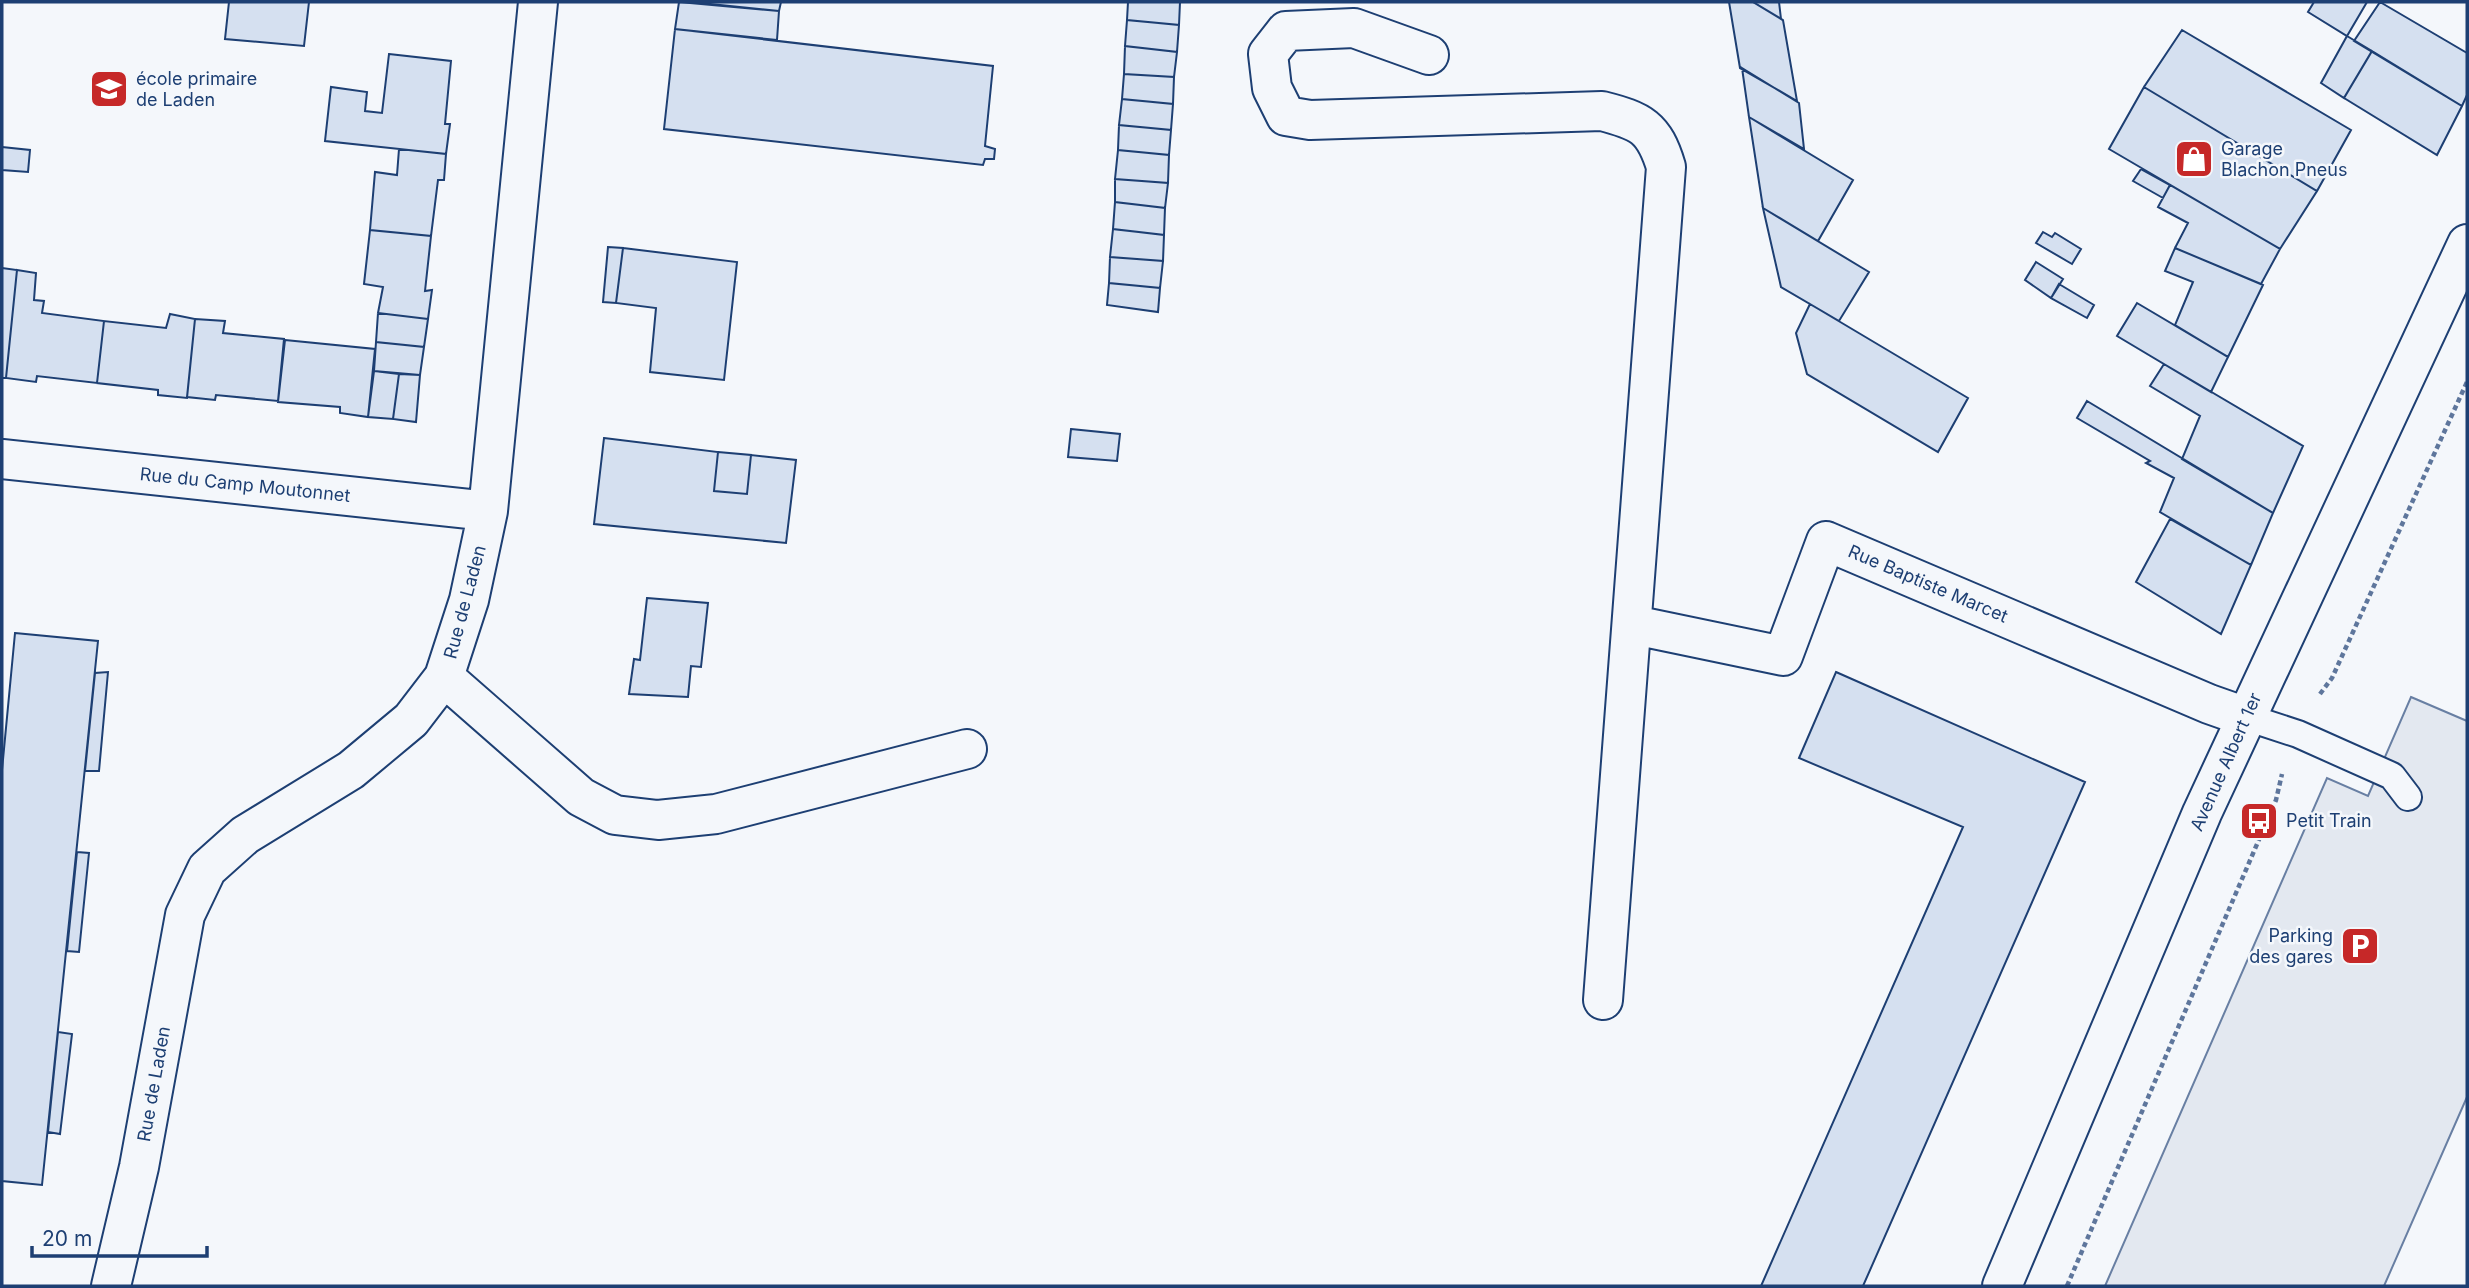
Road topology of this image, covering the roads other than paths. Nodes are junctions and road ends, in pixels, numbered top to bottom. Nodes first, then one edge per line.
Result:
1 (538, 2) edge
2 (1429, 55) dead end
3 (2467, 244) edge
4 (2, 459) edge
5 (488, 511) junction
6 (1634, 625) junction
7 (444, 677) junction
8 (2246, 717) junction
9 (967, 749) dead end
10 (2408, 797) dead end
11 (1604, 1000) dead end
12 (111, 1286) edge
13 (2002, 1286) edge

1 - 5 street, Rue de Laden
2 - 6 street
3 - 8 street, Avenue Albert 1er
4 - 5 street, Rue du Camp Moutonnet
5 - 7 street, Rue de Laden
6 - 8 street, Rue Baptiste Marcet
6 - 11 street
7 - 9 street
7 - 12 street, Rue de Laden
8 - 10 lane
8 - 13 street, Avenue Albert 1er

